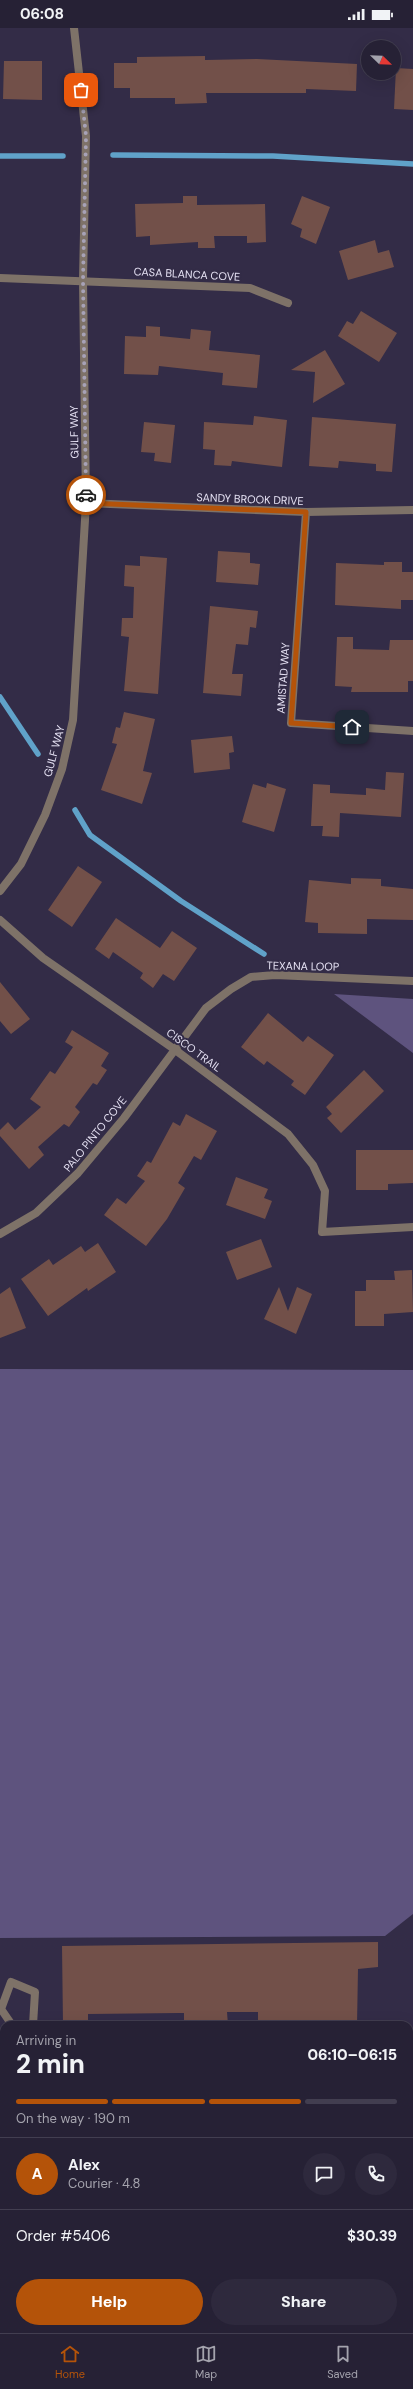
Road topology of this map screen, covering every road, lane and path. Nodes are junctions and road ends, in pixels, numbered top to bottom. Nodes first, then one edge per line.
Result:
1 (74, 28) edge
2 (0, 278) edge
3 (83, 280) junction
4 (288, 303) dead end
5 (86, 503) junction
6 (413, 510) edge
7 (306, 512) junction
8 (413, 731) edge
9 (0, 891) edge
10 (0, 920) edge
11 (413, 981) edge
12 (174, 1049) junction
13 (413, 1227) edge
14 (0, 1234) edge
15 (9, 2021) edge
16 (33, 2021) edge

1 - 3 street, GULF WAY
2 - 3 street, CASA BLANCA COVE
3 - 4 street, CASA BLANCA COVE
3 - 5 street, GULF WAY
5 - 7 street, SANDY BROOK DRIVE
5 - 9 street, GULF WAY
6 - 7 street, SANDY BROOK DRIVE
7 - 8 street, AMISTAD WAY
10 - 12 street, CISCO TRAIL
11 - 12 street, TEXANA LOOP
12 - 13 street, CISCO TRAIL
12 - 14 street, PALO PINTO COVE
15 - 16 street

